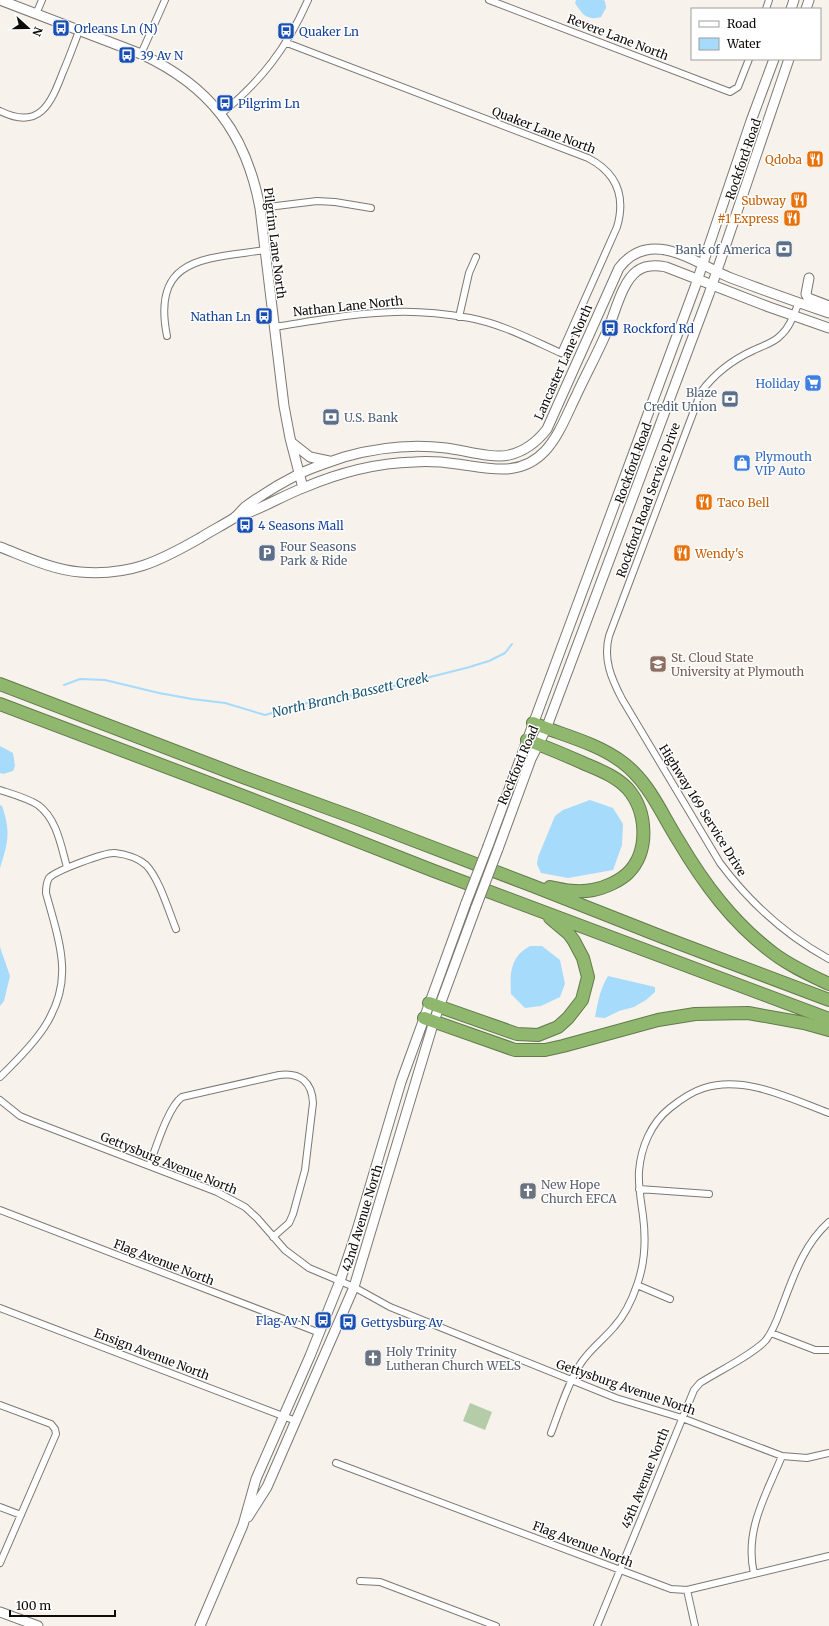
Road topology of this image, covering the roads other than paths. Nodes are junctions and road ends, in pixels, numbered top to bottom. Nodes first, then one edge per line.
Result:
1 (0, 0) edge
2 (42, 0) edge
3 (166, 0) edge
4 (308, 0) edge
5 (489, 0) edge
6 (36, 14) junction
7 (79, 31) junction
8 (287, 43) junction
9 (141, 54) junction
10 (749, 60) edge
11 (774, 60) edge
12 (789, 60) edge
13 (0, 111) edge
14 (221, 114) junction
15 (260, 208) junction
16 (370, 208) dead end
17 (265, 250) junction
18 (476, 257) dead end
19 (703, 264) junction
20 (717, 272) junction
21 (698, 278) junction
22 (712, 285) junction
23 (786, 298) junction
24 (799, 302) junction
25 (829, 306) edge
26 (829, 313) edge
27 (793, 316) junction
28 (459, 317) junction
29 (274, 326) junction
30 (829, 328) edge
31 (167, 336) dead end
32 (561, 352) joint
33 (291, 442) junction
34 (330, 462) junction
35 (299, 474) junction
36 (303, 488) junction
37 (233, 518) junction
38 (0, 547) edge
39 (607, 664) joint
40 (0, 684) edge
41 (0, 704) edge
42 (533, 724) junction
43 (546, 729) junction
44 (527, 740) junction
45 (539, 744) junction
46 (0, 790) edge
47 (67, 867) junction
48 (533, 886) junction
49 (466, 903) joint
50 (476, 906) joint
51 (543, 912) junction
52 (176, 929) dead end
53 (829, 959) edge
54 (829, 984) edge
55 (829, 1000) edge
56 (434, 1004) junction
57 (829, 1019) edge
58 (429, 1020) junction
59 (829, 1030) edge
60 (0, 1077) edge
61 (0, 1100) edge
62 (829, 1113) edge
63 (149, 1166) junction
64 (639, 1189) junction
65 (709, 1194) dead end
66 (0, 1210) edge
67 (829, 1222) edge
68 (273, 1237) junction
69 (340, 1281) junction
70 (637, 1285) junction
71 (354, 1286) junction
72 (670, 1299) dead end
73 (0, 1308) edge
74 (771, 1333) junction
75 (320, 1334) junction
76 (829, 1350) edge
77 (572, 1380) junction
78 (0, 1404) edge
79 (284, 1416) junction
80 (682, 1418) junction
81 (296, 1421) junction
82 (551, 1432) dead end
83 (829, 1453) edge
84 (782, 1456) junction
85 (336, 1463) dead end
86 (0, 1507) edge
87 (21, 1515) junction
88 (243, 1525) junction
89 (829, 1556) edge
90 (0, 1563) edge
91 (620, 1570) junction
92 (754, 1574) junction
93 (360, 1582) dead end
94 (687, 1590) junction
95 (0, 1612) edge
96 (38, 1626) edge
97 (200, 1626) edge
98 (496, 1626) edge
99 (597, 1626) edge
100 (695, 1626) edge

1 - 6 main road, Pilgrim Lane North
2 - 6 street
3 - 9 street
4 - 8 street
5 - 10 street, Revere Lane North
6 - 7 main road, Pilgrim Lane North
7 - 9 main road, Pilgrim Lane North
7 - 13 street
8 - 14 street
8 - 32 street, Quaker Lane North
9 - 14 main road, Pilgrim Lane North
11 - 19 main road, Rockford Road
12 - 20 main road, Rockford Road
14 - 15 main road, Pilgrim Lane North
15 - 16 street
15 - 17 main road, Pilgrim Lane North
17 - 29 main road, Pilgrim Lane North
17 - 31 street
18 - 28 street
19 - 20 main road, Lancaster Lane North
19 - 21 main road, Rockford Road
19 - 34 main road, Lancaster Lane North
20 - 22 main road, Rockford Road
20 - 23 main road
21 - 22 main road
21 - 36 main road, Lancaster Lane North
21 - 42 main road, Rockford Road
22 - 27 main road
22 - 43 main road, Rockford Road
23 - 24 main road
23 - 25 main road
24 - 26 main road
24 - 27 street, Rockford Road Service Drive
27 - 30 main road
27 - 39 street, Rockford Road Service Drive
28 - 29 street, Nathan Lane North
28 - 32 street, Nathan Lane North
29 - 33 main road, Pilgrim Lane North
33 - 34 main road
33 - 35 main road, Pilgrim Lane North
34 - 35 main road, Lancaster Lane North
35 - 36 main road, Pilgrim Lane North
35 - 37 main road, Lancaster Lane North
36 - 37 main road, Lancaster Lane North
37 - 38 main road, Lancaster Lane North
39 - 53 street, Highway 169 Service Drive
40 - 48 highway
41 - 51 highway
42 - 43 highway
42 - 44 main road, Rockford Road
43 - 45 main road, Rockford Road
43 - 54 highway
44 - 45 highway
44 - 49 main road, Rockford Road, bridge
45 - 48 highway
45 - 50 main road, Rockford Road, bridge
46 - 47 street
47 - 52 street
47 - 60 street
48 - 55 highway
49 - 56 main road, 42nd Avenue North
50 - 56 main road, 42nd Avenue North
51 - 56 highway
51 - 57 highway
56 - 58 main road, 42nd Avenue North
58 - 59 highway
58 - 69 main road, 42nd Avenue North
58 - 71 main road, 42nd Avenue North
61 - 63 street, Gettysburg Avenue North
62 - 64 street
63 - 68 street, Gettysburg Avenue North
63 - 68 street
64 - 65 street
64 - 70 street
66 - 75 street, Flag Avenue North
67 - 74 street, 45th Avenue North
68 - 69 street, Gettysburg Avenue North
69 - 71 street, Gettysburg Avenue North
69 - 75 main road, 42nd Avenue North
70 - 72 street
70 - 77 street
71 - 77 street, Gettysburg Avenue North
71 - 81 main road, 42nd Avenue North
73 - 79 street, Ensign Avenue North
74 - 76 street
74 - 80 street, 45th Avenue North
75 - 79 main road, 42nd Avenue North
77 - 80 street, Gettysburg Avenue North
77 - 82 street
78 - 87 street
79 - 81 street, Ensign Avenue North
79 - 88 main road, 42nd Avenue North
80 - 84 street, Gettysburg Avenue North
80 - 91 street, 45th Avenue North
81 - 88 main road, 42nd Avenue North
83 - 84 street, Gettysburg Avenue North
84 - 92 street
85 - 91 street, Flag Avenue North
86 - 87 street
87 - 90 street
88 - 97 main road, 42nd Avenue North
89 - 92 street, Flag Avenue North
91 - 94 street, Flag Avenue North
91 - 99 street, 45th Avenue North
92 - 94 street, Flag Avenue North
93 - 98 street
94 - 100 street
95 - 96 main road

